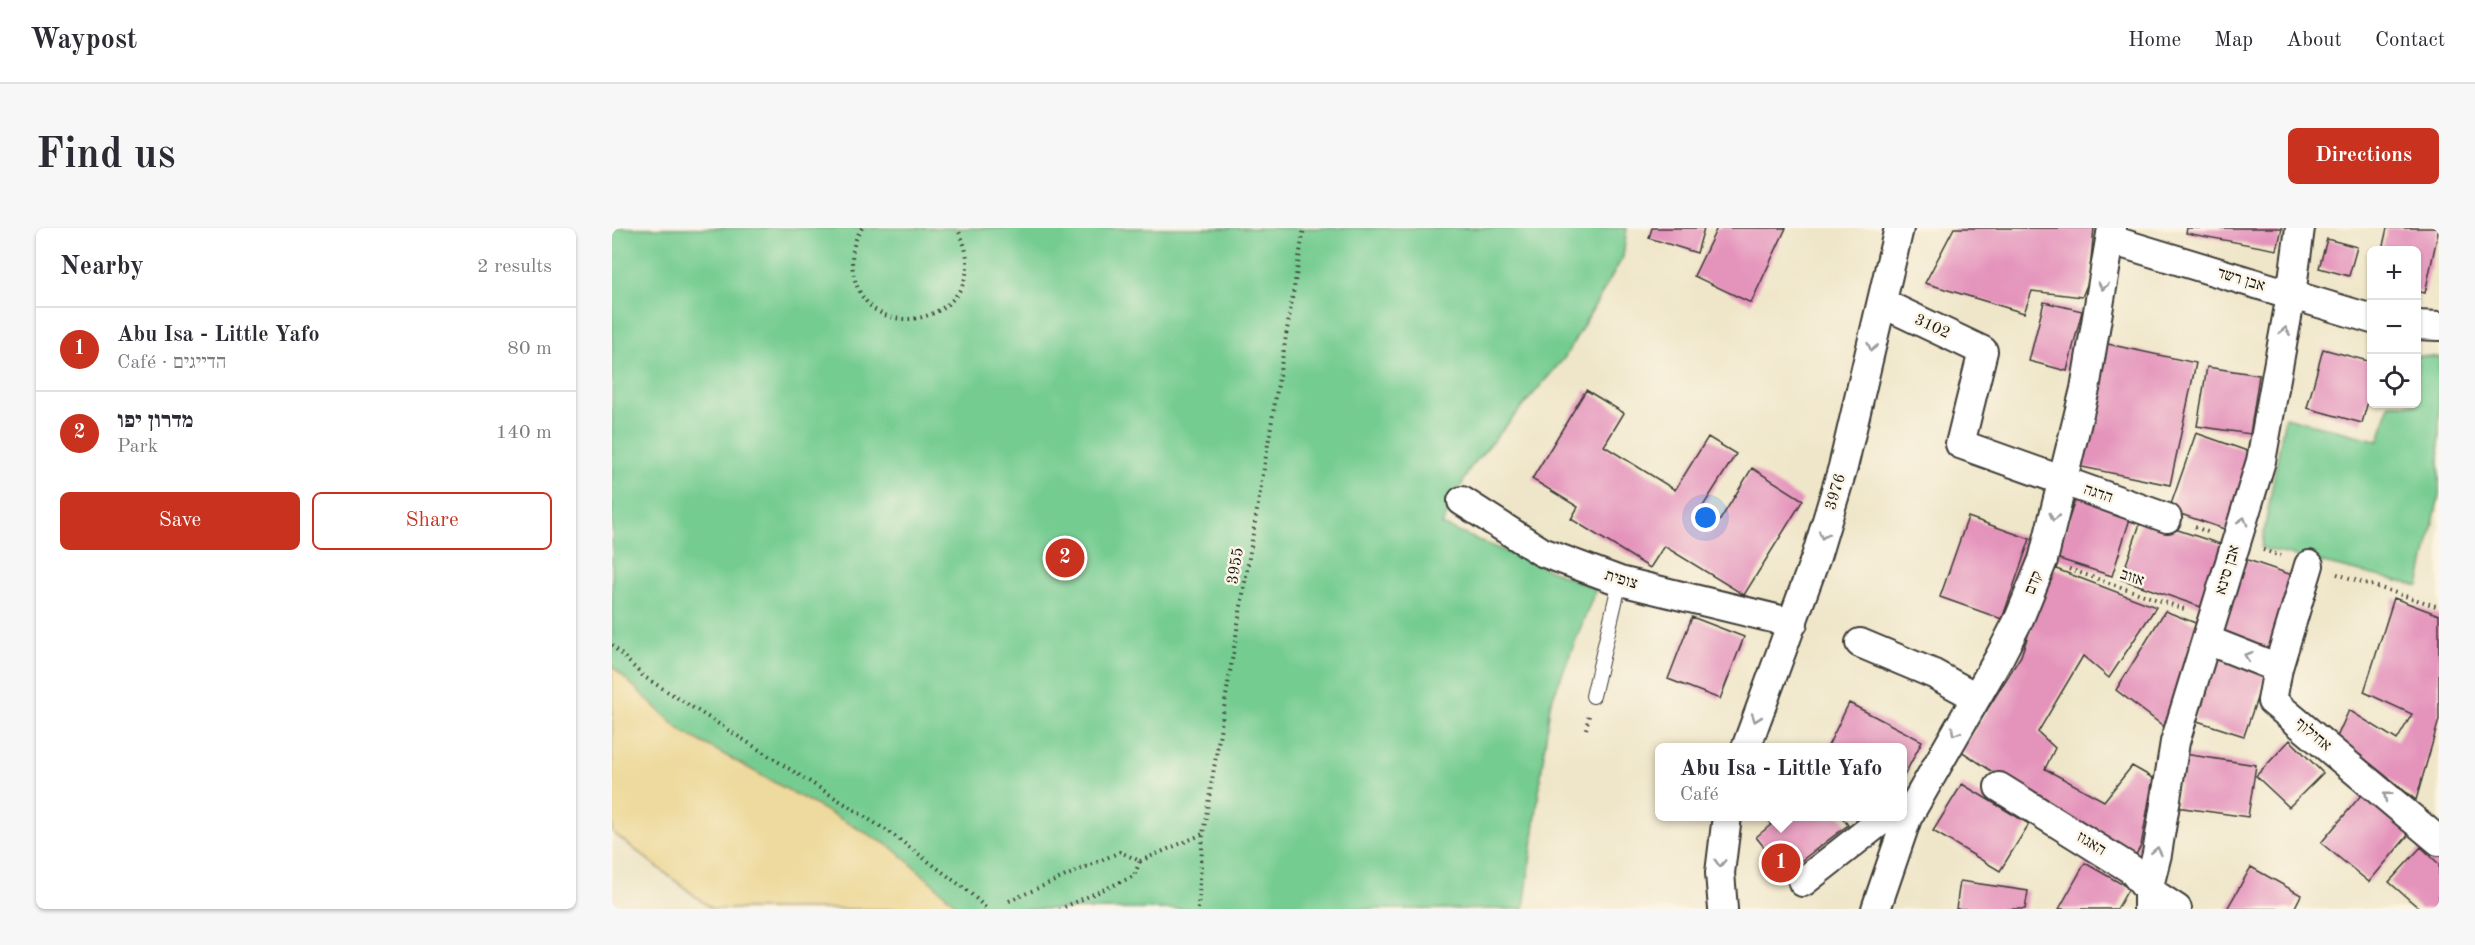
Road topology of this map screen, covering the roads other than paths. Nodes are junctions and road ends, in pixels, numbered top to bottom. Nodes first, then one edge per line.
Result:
1 (1899, 228) edge
2 (2300, 228) edge
3 (2111, 234) edge
4 (2291, 295) junction
5 (1882, 303) junction
6 (2367, 317) edge
7 (2421, 325) edge
8 (2439, 326) edge
9 (1960, 444) joint
10 (2063, 482) junction
11 (1462, 501) dead end
12 (2167, 518) road end
13 (2309, 565) dead end
14 (1620, 581) junction
15 (1793, 623) junction
16 (2210, 630) junction
17 (1860, 643) dead end
18 (2278, 668) junction
19 (1593, 696) dead end
20 (1976, 697) junction
21 (1747, 743) edge
22 (1999, 787) dead end
23 (1907, 803) edge
24 (1725, 821) edge
25 (1892, 821) edge
26 (1897, 821) edge
27 (2437, 827) edge
28 (1803, 882) dead end
29 (2148, 900) edge
30 (1723, 909) edge
31 (1876, 909) edge
32 (2177, 909) edge

1 - 5 street, 3976
2 - 4 street, אבן סינא
3 - 4 street, אבן רשד
3 -> 10 street, קדם
4 - 6 street, אבן רשד
16 -> 4 street, אבן סינא
5 - 9 street, 3102
5 -> 15 street, 3976
7 - 8 street
9 - 10 street, הדגה
10 - 12 street, הדגה
10 -> 20 street, קדם
11 - 14 street, צופית
13 - 18 street
14 - 15 street, צופית
14 - 19 lane
15 -> 21 street, 3976
18 -> 16 street
29 -> 16 street, אבן סינא
17 - 20 street
27 -> 18 street, אחילוף
20 -> 23 street, קדם
22 - 29 street, האגוז
24 -> 30 street
25 - 28 street
26 - 31 street, קדם
29 - 32 street, האגוז

